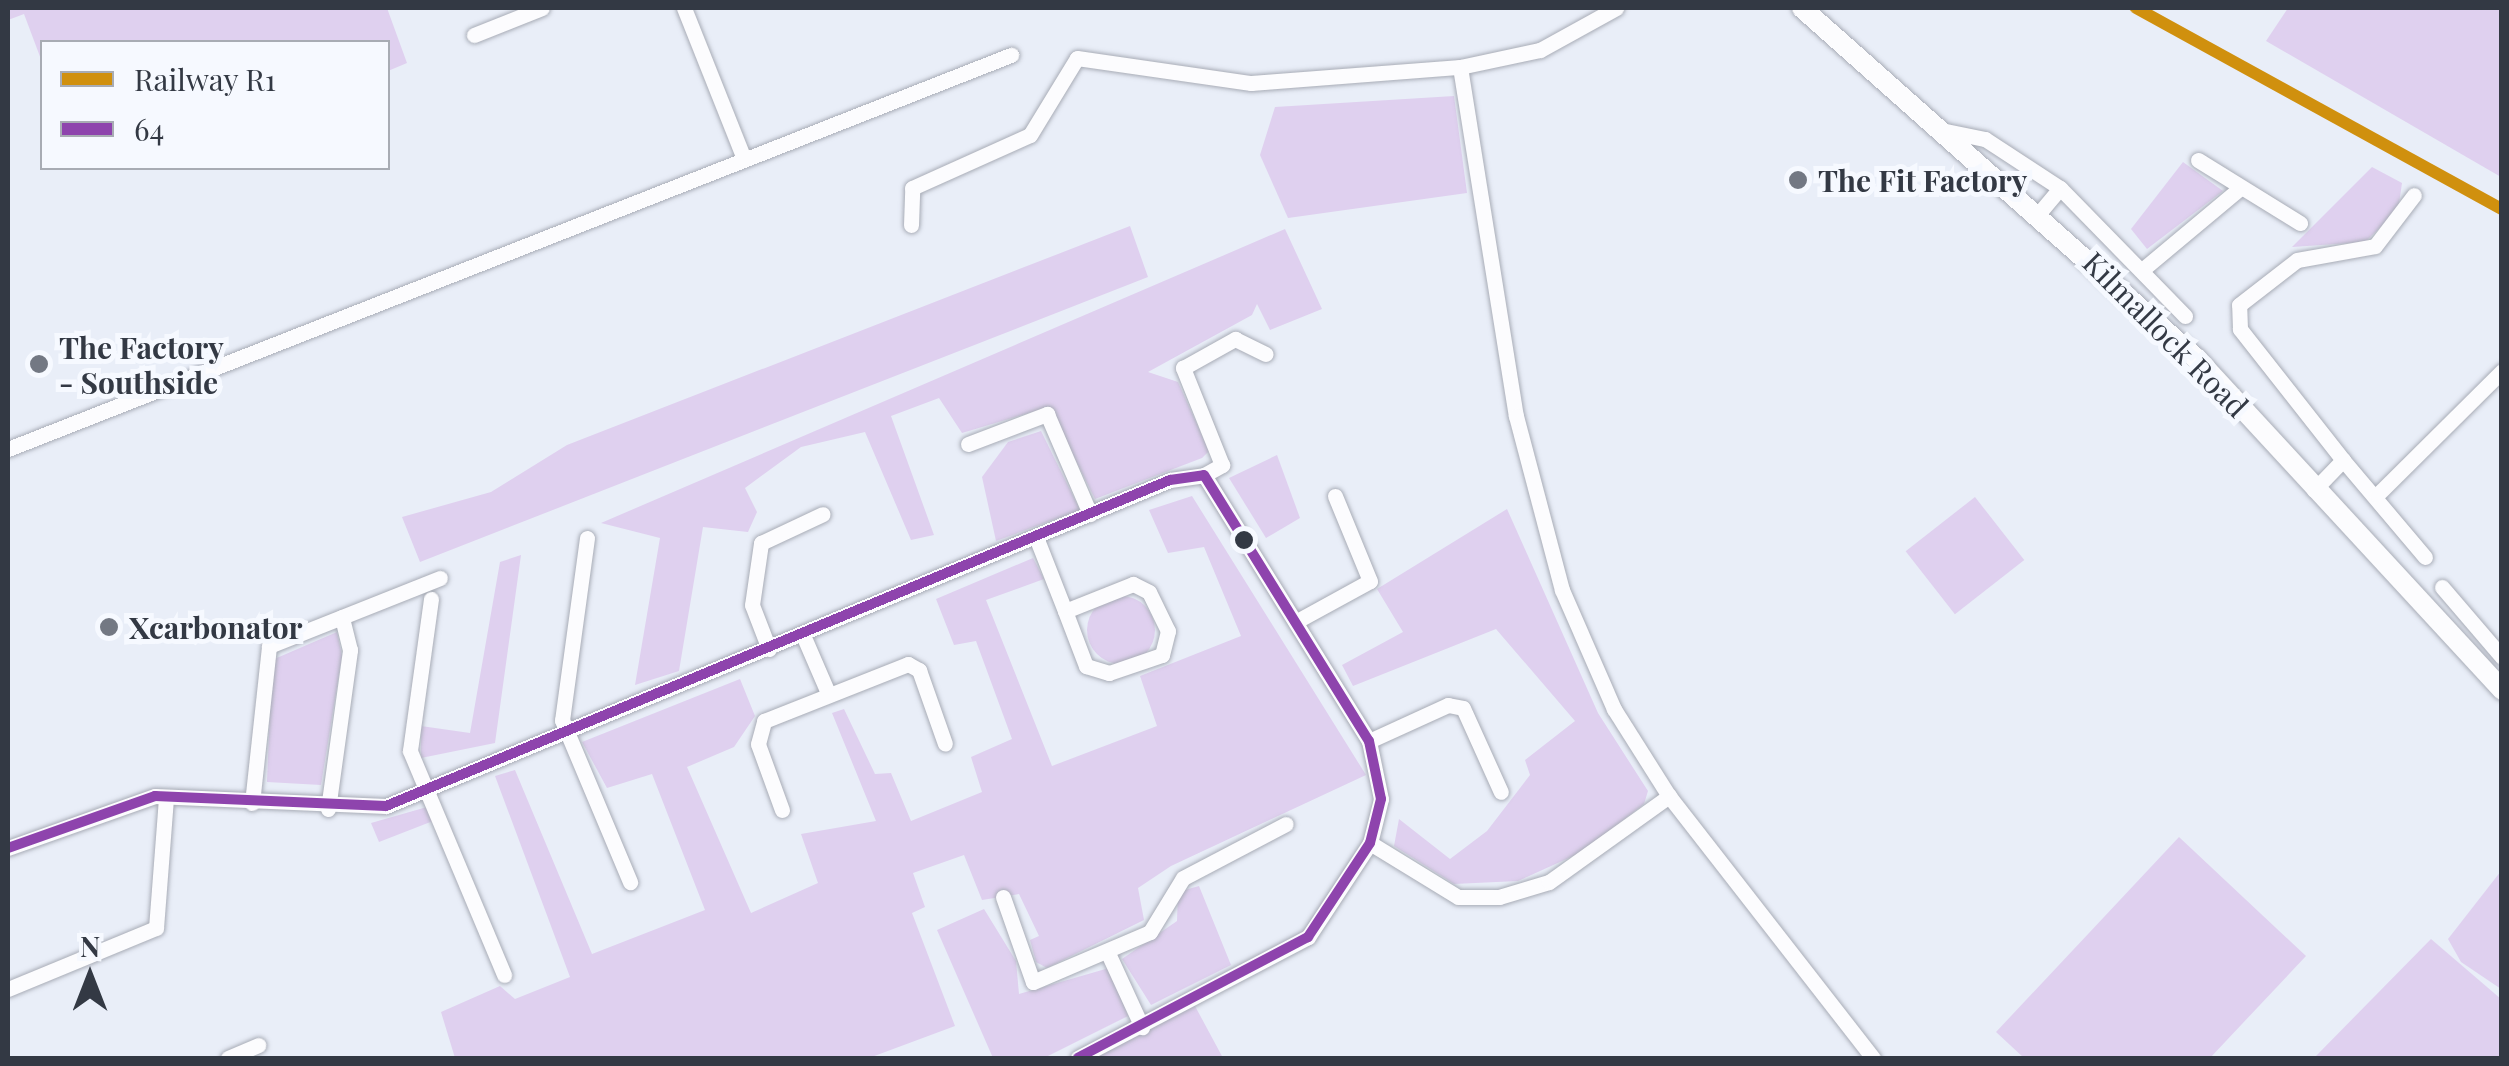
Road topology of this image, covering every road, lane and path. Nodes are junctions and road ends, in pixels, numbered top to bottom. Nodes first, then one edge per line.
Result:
1 (542, 8) edge
2 (684, 8) edge
3 (1616, 8) edge
4 (1802, 8) edge
5 (474, 35) dead end
6 (1011, 55) dead end
7 (1460, 67) junction
8 (1942, 130) junction
9 (744, 159) junction
10 (2198, 160) dead end
11 (2060, 188) junction
12 (2238, 189) junction
13 (2414, 195) dead end
14 (2040, 212) junction
15 (2300, 223) dead end
16 (911, 226) dead end
17 (2142, 270) junction
18 (2185, 316) dead end
19 (1266, 354) dead end
20 (2502, 372) edge
21 (968, 444) dead end
22 (8, 449) edge
23 (2343, 460) junction
24 (1204, 475) junction
25 (2314, 490) junction
26 (2377, 494) junction
27 (1335, 496) dead end
28 (823, 514) dead end
29 (1090, 514) junction
30 (1036, 537) junction
31 (588, 538) dead end
32 (2425, 557) dead end
33 (440, 578) dead end
34 (2442, 587) dead end
35 (431, 598) dead end
36 (1065, 611) junction
37 (342, 617) junction
38 (1297, 621) junction
39 (802, 635) junction
40 (769, 649) junction
41 (2502, 656) edge
42 (2502, 690) edge
43 (829, 695) junction
44 (568, 733) junction
45 (1369, 741) junction
46 (945, 744) dead end
47 (428, 792) junction
48 (1502, 792) dead end
49 (1669, 796) junction
50 (166, 797) junction
51 (252, 804) junction
52 (328, 810) junction
53 (782, 810) dead end
54 (1286, 824) dead end
55 (1370, 843) junction
56 (8, 848) edge
57 (630, 882) dead end
58 (1003, 897) dead end
59 (1107, 951) junction
60 (504, 975) dead end
61 (8, 990) edge
62 (1142, 1027) junction
63 (258, 1045) dead end
64 (228, 1058) edge
65 (1078, 1058) edge
66 (1873, 1058) edge

1 - 5 street
2 - 9 street
3 - 7 street
4 - 8 main road, Kilmallock Road
6 - 9 street
7 - 16 street
7 - 49 street
8 - 11 street
8 - 14 main road, Kilmallock Road
9 - 22 street
10 - 12 street
11 - 14 street
11 - 17 street
12 - 15 street
12 - 17 street
13 - 23 street
14 - 25 main road, Kilmallock Road
17 - 18 street
19 - 24 street
20 - 26 street
21 - 29 street
23 - 25 street
23 - 26 street
24 - 29 street
24 - 38 street
25 - 42 main road, Kilmallock Road
26 - 32 street
27 - 38 street
28 - 40 street
29 - 30 street
30 - 36 street
30 - 39 street
31 - 44 street
33 - 37 street
34 - 41 street
35 - 47 street
36 - 36 street
37 - 51 street
37 - 52 street
38 - 45 street
39 - 40 street
39 - 43 street
40 - 44 street
43 - 46 street
43 - 53 street
44 - 47 street
44 - 57 street
45 - 48 street
45 - 55 street
47 - 52 street
47 - 60 street
49 - 55 street
49 - 66 street
50 - 51 street
50 - 56 street
50 - 61 street
51 - 52 street
54 - 59 street
55 - 62 street
58 - 59 street
59 - 62 street
62 - 65 street
63 - 64 street

